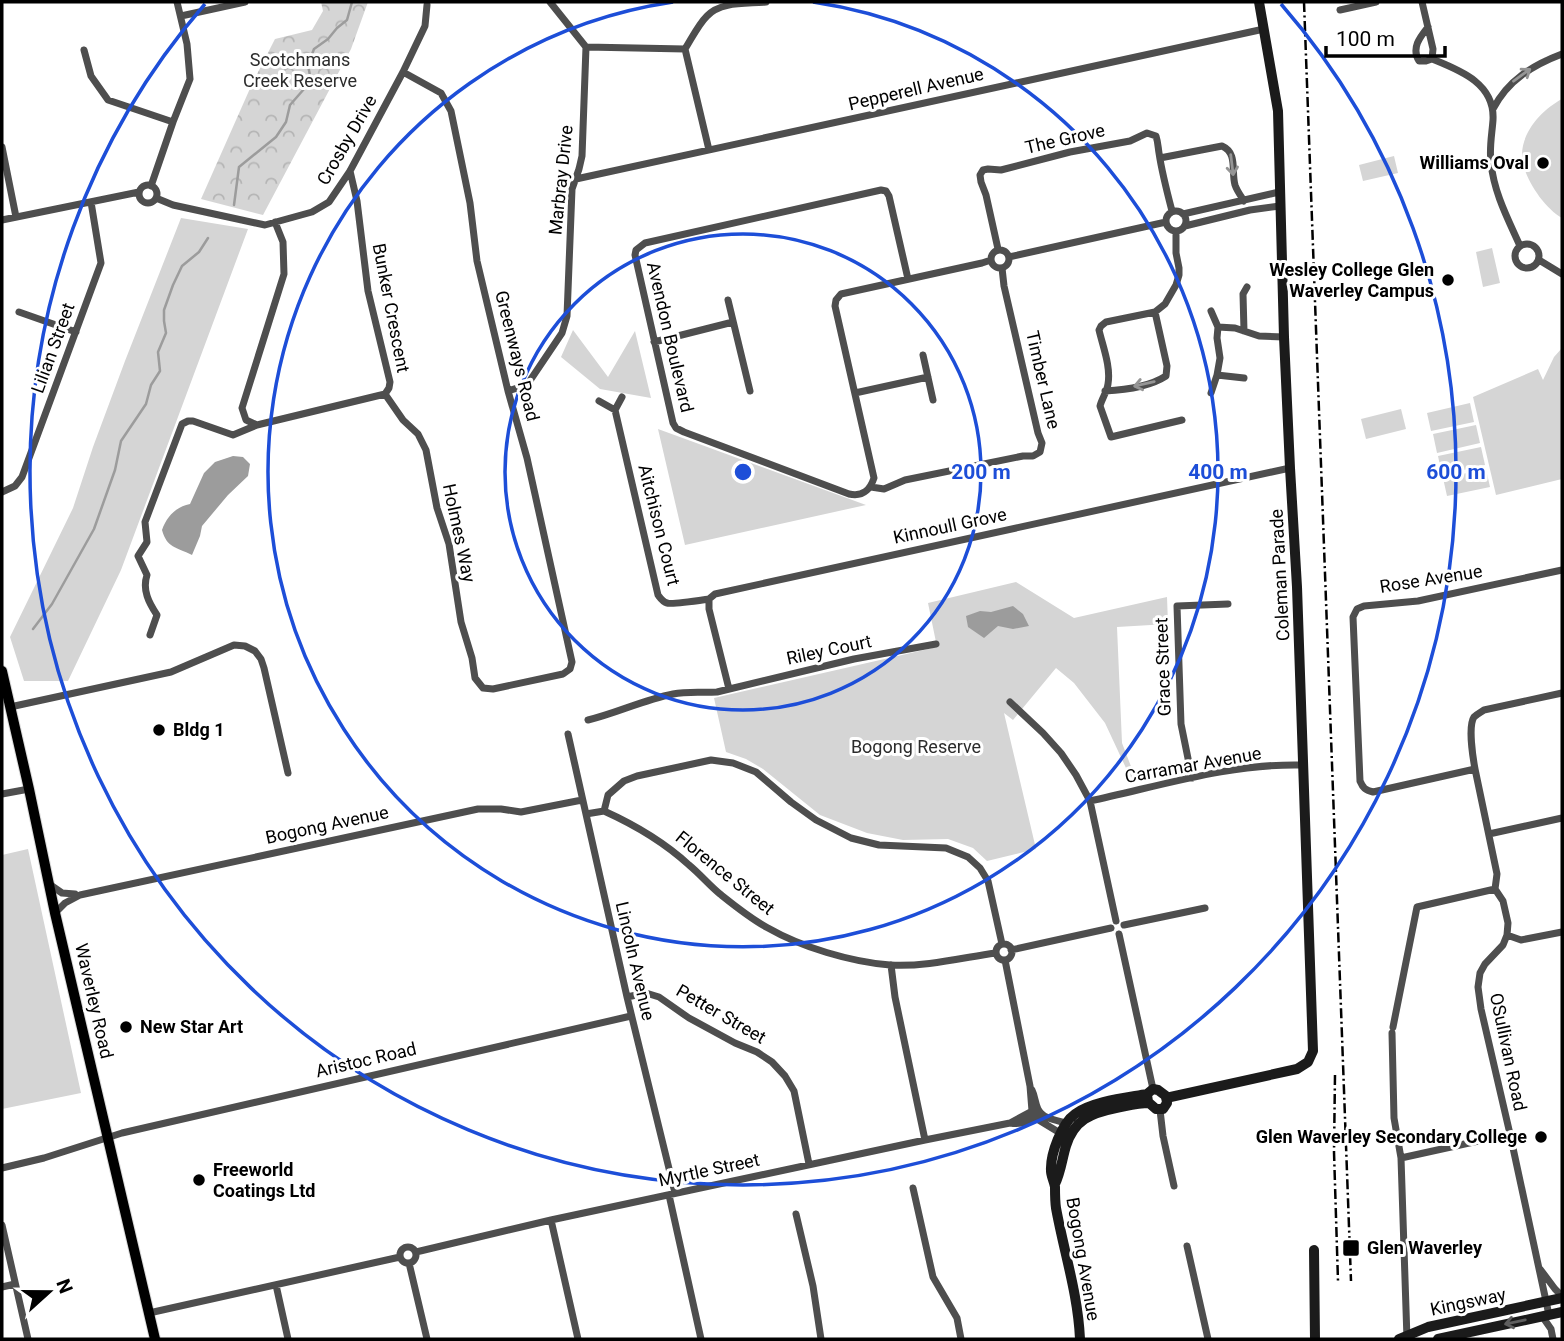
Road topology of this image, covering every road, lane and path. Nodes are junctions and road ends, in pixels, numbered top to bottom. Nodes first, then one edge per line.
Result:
1 (177, 2) edge
2 (245, 2) edge
3 (550, 2) edge
4 (766, 2) edge
5 (1259, 2) edge
6 (1376, 2) edge
7 (1422, 2) edge
8 (427, 5) dead end
9 (1340, 10) dead end
10 (181, 16) junction
11 (1428, 27) junction
12 (1264, 29) junction
13 (586, 47) junction
14 (685, 49) junction
15 (84, 50) dead end
16 (1562, 54) edge
17 (1432, 59) junction
18 (402, 72) junction
19 (1493, 110) junction
20 (173, 122) junction
21 (2, 147) edge
22 (709, 150) junction
23 (1160, 159) junction
24 (350, 171) junction
25 (576, 179) junction
26 (151, 186) junction
27 (139, 192) junction
28 (1279, 192) junction
29 (156, 198) junction
30 (91, 201) junction
31 (1244, 201) junction
32 (1280, 206) junction
33 (1172, 211) junction
34 (1183, 214) junction
35 (16, 217) junction
36 (2, 220) edge
37 (275, 222) junction
38 (1166, 222) junction
39 (1185, 226) junction
40 (1176, 231) junction
41 (1520, 246) junction
42 (998, 249) junction
43 (1009, 257) junction
44 (991, 260) junction
45 (1539, 260) junction
46 (1002, 268) junction
47 (1562, 274) edge
48 (908, 279) junction
49 (1247, 287) dead end
50 (728, 300) dead end
51 (1211, 311) dead end
52 (19, 312) dead end
53 (1155, 312) junction
54 (733, 322) junction
55 (1218, 327) junction
56 (1244, 331) junction
57 (76, 332) junction
58 (1284, 337) junction
59 (654, 342) junction
60 (923, 355) dead end
61 (1217, 375) junction
62 (928, 377) junction
63 (1244, 378) dead end
64 (508, 391) junction
65 (750, 391) dead end
66 (1105, 391) junction
67 (855, 393) junction
68 (1211, 393) dead end
69 (386, 394) junction
70 (622, 397) dead end
71 (933, 400) dead end
72 (599, 401) dead end
73 (615, 410) junction
74 (1182, 420) dead end
75 (257, 425) junction
76 (1290, 468) junction
77 (871, 487) junction
78 (2, 492) edge
79 (1562, 570) edge
80 (709, 600) junction
81 (1228, 604) dead end
82 (150, 635) dead end
83 (936, 644) dead end
84 (2, 671) edge
85 (483, 688) joint
86 (729, 689) junction
87 (1562, 693) edge
88 (1010, 702) dead end
89 (10, 707) junction
90 (588, 720) dead end
91 (568, 734) dead end
92 (1303, 765) junction
93 (1475, 769) junction
94 (288, 773) dead end
95 (1192, 778) junction
96 (29, 789) junction
97 (2, 794) edge
98 (582, 800) junction
99 (1090, 802) junction
100 (604, 811) junction
101 (586, 814) junction
102 (1562, 818) edge
103 (1489, 834) junction
104 (49, 884) junction
105 (1495, 889) junction
106 (79, 895) junction
107 (1205, 908) dead end
108 (55, 913) junction
109 (1117, 925) junction
110 (1562, 932) edge
111 (1507, 936) junction
112 (1002, 944) junction
113 (1011, 950) junction
114 (996, 953) junction
115 (1005, 960) junction
116 (891, 965) junction
117 (627, 997) junction
118 (631, 1016) junction
119 (1150, 1096) junction
120 (1166, 1098) junction
121 (1160, 1110) junction
122 (1036, 1112) junction
123 (1063, 1128) junction
124 (1510, 1133) junction
125 (108, 1136) junction
126 (925, 1140) junction
127 (1401, 1158) junction
128 (809, 1164) junction
129 (2, 1168) edge
130 (1055, 1184) junction
131 (1174, 1186) dead end
132 (913, 1188) dead end
133 (672, 1194) junction
134 (796, 1214) dead end
135 (551, 1220) junction
136 (2, 1226) edge
137 (1187, 1246) dead end
138 (1314, 1250) dead end
139 (416, 1252) junction
140 (400, 1257) junction
141 (409, 1263) junction
142 (1540, 1268) junction
143 (15, 1284) junction
144 (276, 1285) junction
145 (2, 1287) edge
146 (1562, 1297) edge
147 (1545, 1301) junction
148 (1562, 1312) edge
149 (149, 1314) junction
150 (1545, 1316) junction
151 (1404, 1338) edge
152 (28, 1339) edge
153 (155, 1339) edge
154 (288, 1339) edge
155 (427, 1339) edge
156 (578, 1339) edge
157 (701, 1339) edge
158 (821, 1339) edge
159 (961, 1339) edge
160 (1080, 1339) edge
161 (1208, 1339) edge
162 (1315, 1339) edge
163 (1438, 1339) edge
164 (1553, 1339) edge

1 - 10 street
2 - 10 street
3 - 13 street
4 - 14 street
5 - 12 street, Coleman Parade
6 - 9 street
7 - 11 street
8 - 18 street, Crosby Drive
10 - 20 street
11 - 17 street
11 - 17 street
12 - 22 street, Pepperell Avenue
12 - 28 street, Coleman Parade
13 - 14 street
13 - 25 street, Marbray Drive
14 - 22 street
15 - 20 street
19 -> 16 street
17 - 19 street
18 - 24 street, Crosby Drive
18 - 64 street, Greenways Road
19 - 41 street
20 - 26 street
21 - 35 street
22 - 25 street, Pepperell Avenue
23 -> 31 street
23 - 33 street, The Grove
23 - 42 street, The Grove
24 - 37 street, Crosby Drive
24 - 69 street, Bunker Crescent
25 - 64 street, Marbray Drive
26 - 27 street
26 - 29 street
27 - 29 street
27 - 30 street
28 - 31 street
28 - 32 street, Coleman Parade
29 - 37 street, Crosby Drive
30 - 35 street
30 - 57 street, Lilian Street
31 - 34 street
32 - 39 street
32 - 58 street, Coleman Parade
33 - 34 street
33 - 38 street
34 - 39 street
35 - 36 street
37 - 75 street
38 - 40 street
38 - 43 street
39 - 40 street
40 - 53 street
41 - 45 street
41 - 45 street
42 - 43 street
42 - 44 street
43 - 46 street
44 - 46 street
44 - 48 street
45 - 47 street
46 - 77 street, Timber Lane
48 - 59 street, Avendon Boulevard
48 - 67 street
49 - 56 street
50 - 54 street
51 - 55 street
52 - 57 street
53 - 66 street
53 -> 66 street
54 - 59 street
54 - 65 street
55 - 56 street
55 - 61 street
56 - 58 street
57 - 78 street, Lilian Street
58 - 76 street, Coleman Parade
59 - 77 street, Avendon Boulevard
60 - 62 street
61 - 63 street
61 - 68 street
62 - 67 street
62 - 71 street
64 - 85 street, Greenways Road
66 - 74 street
67 - 77 street
69 - 75 street, Bunker Crescent
69 - 85 street, Holmes Way
70 - 73 street
72 - 73 street
73 - 80 street, Aitchison Court
75 - 82 street, Bunker Crescent
76 - 80 street, Kinnoull Grove
76 - 92 street, Coleman Parade
79 - 93 street, Rose Avenue
80 - 86 street
81 - 95 street, Grace Street
83 - 86 street, Riley Court
84 - 89 main road, Waverley Road
86 - 90 street, Riley Court
87 - 93 street
88 - 99 street
89 - 94 street
89 - 96 main road, Waverley Road
91 - 98 street, Lincoln Avenue
92 - 95 street, Carramar Avenue
92 - 120 street, Coleman Parade
93 - 103 street
95 - 99 street, Carramar Avenue
96 - 97 street
96 - 104 main road, Waverley Road
98 - 101 street, Lincoln Avenue
98 - 106 street, Bogong Avenue
99 - 109 street
100 - 101 street
100 - 112 street
100 - 116 street, Florence Street
101 - 117 street, Lincoln Avenue
102 - 103 street
103 - 105 street
104 - 106 street
104 - 108 main road, Waverley Road
105 - 111 street
105 - 127 street
106 - 108 street, Bogong Avenue
107 - 109 street
108 - 125 main road, Waverley Road
109 - 113 street
109 - 119 street
110 - 111 street
111 - 124 street, OSullivan Road
112 - 113 street
112 - 114 street
113 - 115 street
114 - 115 street
114 - 116 street, Florence Street
115 - 122 street
116 - 126 street
117 - 118 street, Lincoln Avenue
117 - 128 street, Petter Street
118 - 125 street, Aristoc Road
118 - 133 street, Lincoln Avenue
119 - 120 street
119 - 121 street
119 - 123 street
119 - 130 street, Bogong Avenue
120 - 121 street
121 - 131 street
122 - 123 street
122 - 126 street, Myrtle Street
123 - 130 street, Bogong Avenue
124 - 127 street
124 - 142 street, OSullivan Road
125 - 129 street, Aristoc Road
125 - 149 main road, Waverley Road
126 - 128 street, Myrtle Street
127 - 151 street
128 - 133 street, Myrtle Street
130 - 160 street, Bogong Avenue
132 - 159 street
133 - 135 street, Myrtle Street
133 - 157 street, Lincoln Avenue
134 - 158 street
135 - 139 street, Myrtle Street
135 - 156 street
136 - 143 street
137 - 161 street
138 - 162 street
139 - 140 street
139 - 141 street
140 - 141 street
140 - 144 street
141 - 155 street
142 - 146 street, OSullivan Road
142 - 147 street, OSullivan Road
143 - 145 street
143 - 152 street
144 - 149 street
144 - 154 street
146 - 147 street, Kingsway
147 - 150 street, OSullivan Road
147 - 151 street, Kingsway
148 - 150 street, Kingsway
149 - 153 main road, Waverley Road
150 -> 163 street, Kingsway
150 - 164 street, OSullivan Road

